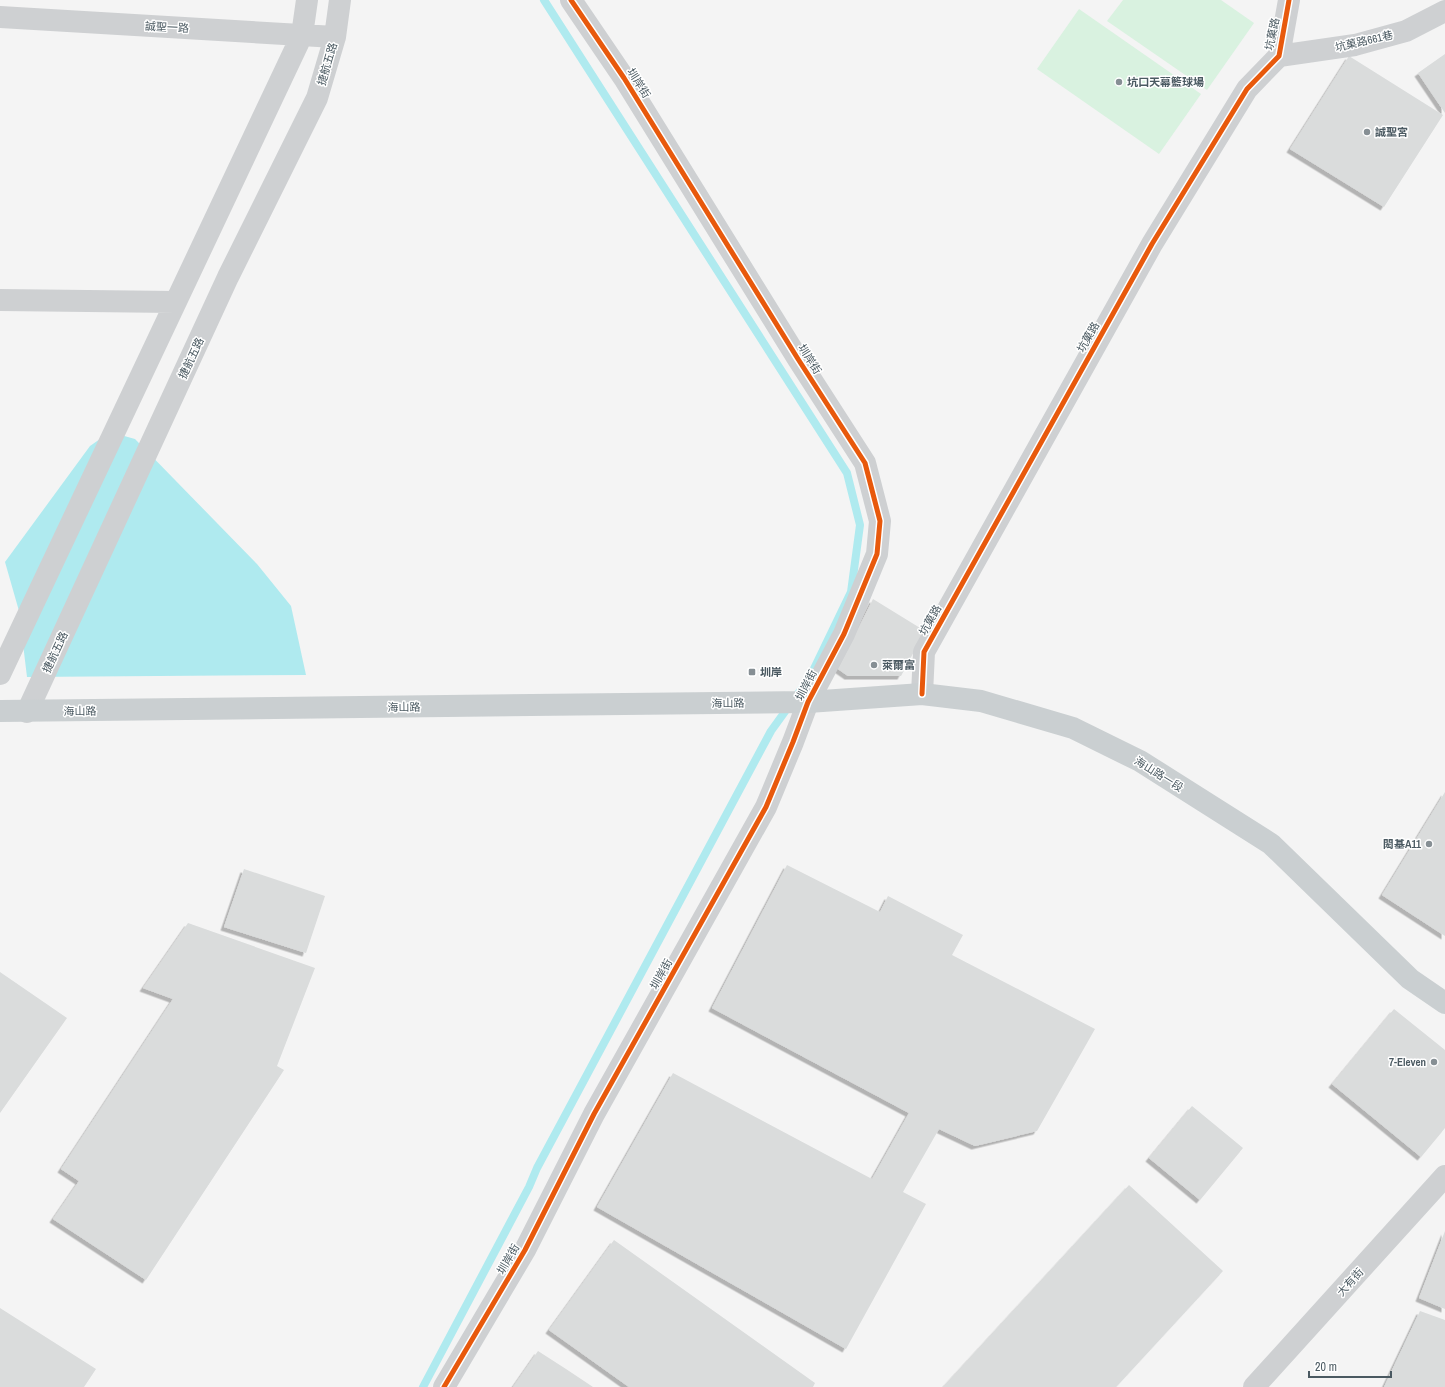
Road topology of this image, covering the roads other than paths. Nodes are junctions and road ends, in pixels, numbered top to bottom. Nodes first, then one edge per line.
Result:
1 (307, 0) edge
2 (340, 0) edge
3 (571, 0) edge
4 (1289, 0) edge
5 (1445, 12) edge
6 (0, 17) edge
7 (302, 35) junction
8 (335, 37) junction
9 (1279, 56) junction
10 (0, 300) edge
11 (175, 302) junction
12 (0, 674) edge
13 (922, 694) junction
14 (808, 702) junction
15 (0, 711) edge
16 (27, 712) junction
17 (1445, 1003) edge
18 (1445, 1176) edge
19 (444, 1387) edge
20 (1254, 1387) edge

1 - 7 street
2 - 8 street, 捷航五路
3 - 14 street, 圳岸街
4 - 9 street, 坑菓路
5 - 9 street, 坑菓路661巷
6 - 7 street, 誠聖一路
7 - 8 street, 誠聖一路
7 - 11 street
8 - 16 street, 捷航五路
9 - 13 street, 坑菓路
10 - 11 street
11 - 12 street
13 - 14 main road, 海山路一段
13 - 17 main road, 海山路一段
14 - 16 main road, 海山路
14 - 19 street, 圳岸街
15 - 16 main road, 海山路
18 - 20 street, 大有街

